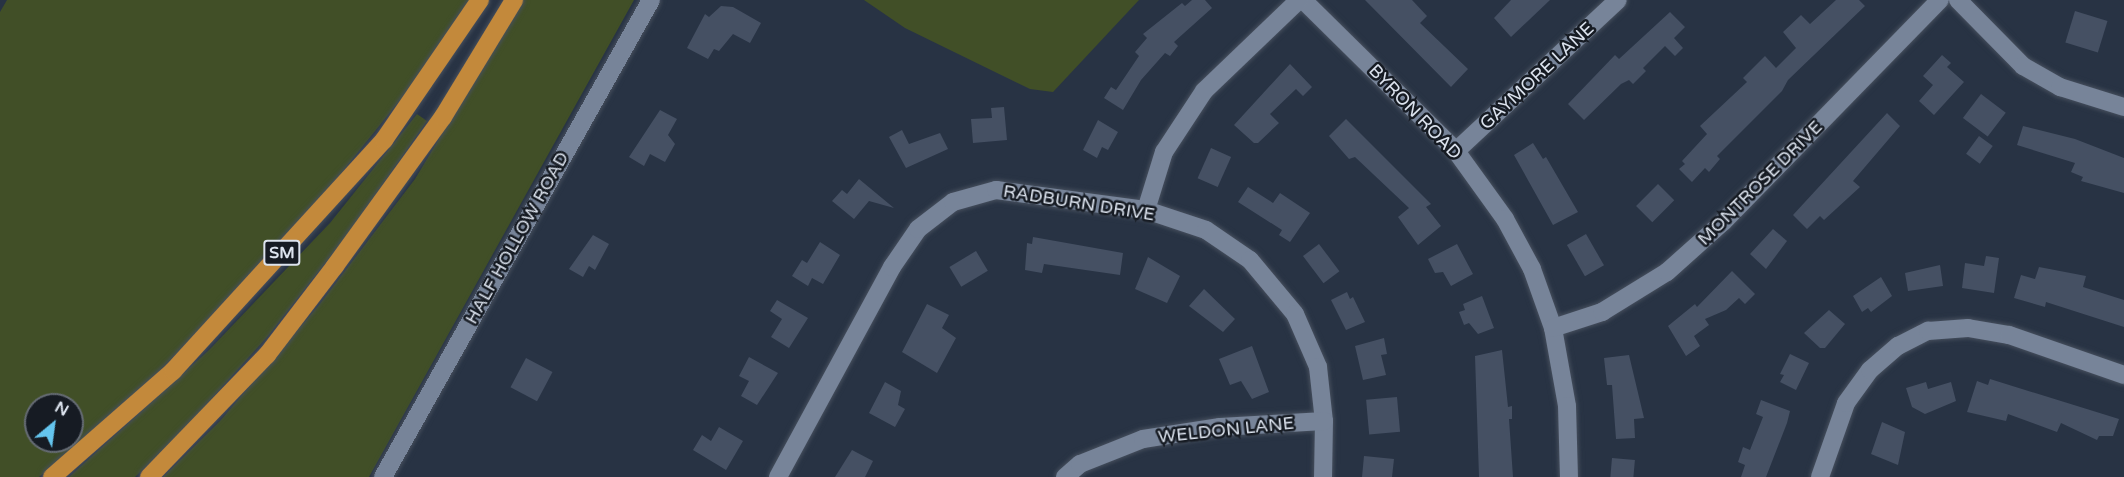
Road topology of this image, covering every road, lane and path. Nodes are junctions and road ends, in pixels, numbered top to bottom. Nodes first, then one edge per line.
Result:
1 (480, 0) edge
2 (514, 0) edge
3 (651, 0) edge
4 (1301, 0) edge
5 (1618, 0) edge
6 (1940, 0) edge
7 (1958, 0) edge
8 (2124, 107) edge
9 (1456, 151) junction
10 (1146, 210) junction
11 (1553, 328) junction
12 (2124, 375) edge
13 (1324, 421) junction
14 (52, 477) edge
15 (149, 477) edge
16 (382, 477) edge
17 (778, 477) edge
18 (1065, 477) edge
19 (1323, 477) edge
20 (1569, 477) edge
21 (1820, 477) edge

1 - 14 highway, SM
2 - 15 highway, SM
3 - 16 street, HALF HOLLOW ROAD
4 - 9 street, BYRON ROAD
4 - 10 street
5 - 9 street, GAYMORE LANE
6 - 11 street, MONTROSE DRIVE
7 - 8 street
9 - 11 street, BYRON ROAD
10 - 13 street, RADBURN DRIVE
10 - 17 street, RADBURN DRIVE
11 - 20 street, BYRON ROAD
12 - 21 street
13 - 18 street, WELDON LANE
13 - 19 street, RADBURN DRIVE

